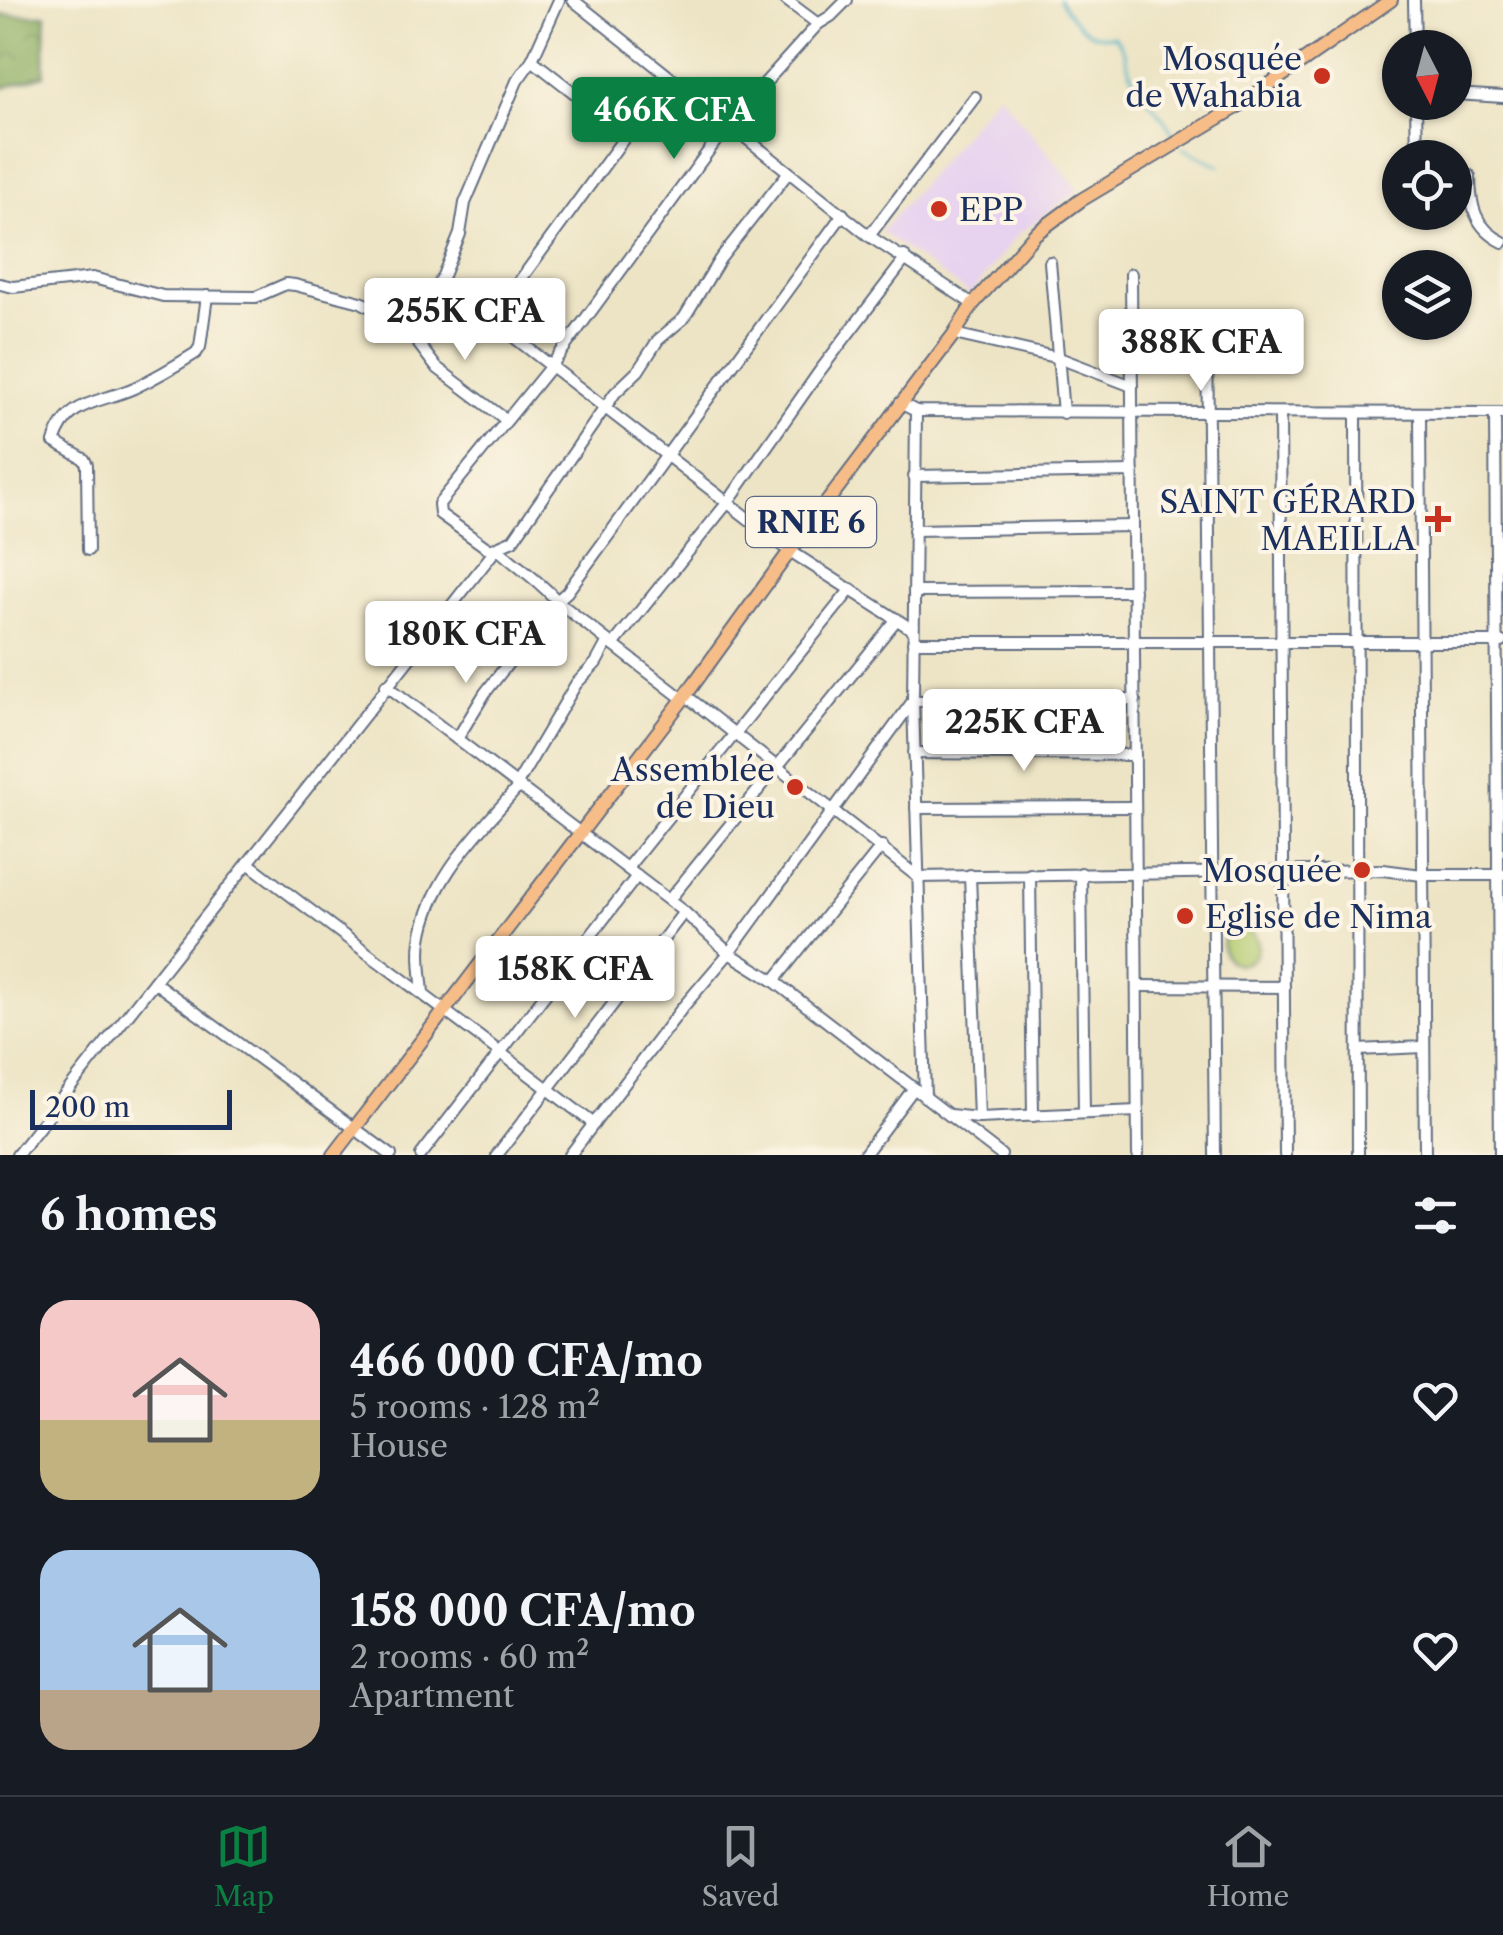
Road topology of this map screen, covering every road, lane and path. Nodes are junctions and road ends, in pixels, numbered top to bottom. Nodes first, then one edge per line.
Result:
1 (559, 0) edge
2 (573, 0) edge
3 (786, 0) edge
4 (847, 0) edge
5 (1392, 0) edge
6 (1414, 0) edge
7 (818, 24) junction
8 (1415, 30) edge
9 (532, 60) junction
10 (671, 80) junction
11 (1472, 95) edge
12 (974, 97) dead end
13 (1503, 97) edge
14 (729, 123) junction
15 (627, 134) junction
16 (788, 173) junction
17 (1472, 209) edge
18 (842, 214) junction
19 (869, 236) junction
20 (1503, 242) edge
21 (904, 256) junction
22 (1050, 262) dead end
23 (1132, 274) dead end
24 (0, 284) edge
25 (207, 296) junction
26 (973, 304) junction
27 (493, 321) junction
28 (409, 327) junction
29 (1207, 331) dead end
30 (954, 334) junction
31 (1059, 358) junction
32 (551, 366) junction
33 (1132, 386) junction
34 (900, 404) junction
35 (606, 409) junction
36 (916, 410) junction
37 (1063, 413) junction
38 (1132, 414) junction
39 (1210, 414) junction
40 (1280, 414) junction
41 (1356, 414) junction
42 (1420, 414) junction
43 (1499, 414) edge
44 (506, 420) junction
45 (668, 454) junction
46 (1133, 472) junction
47 (914, 476) junction
48 (1499, 499) edge
49 (728, 502) junction
50 (1133, 526) junction
51 (914, 530) junction
52 (498, 548) junction
53 (88, 550) dead end
54 (790, 550) junction
55 (1501, 562) edge
56 (851, 589) junction
57 (1134, 590) junction
58 (567, 592) junction
59 (914, 592) junction
60 (556, 601) junction
61 (566, 609) junction
62 (897, 620) junction
63 (913, 636) junction
64 (1356, 640) junction
65 (1283, 641) junction
66 (1422, 641) junction
67 (1500, 642) edge
68 (611, 643) junction
69 (1210, 643) junction
70 (1134, 645) junction
71 (386, 686) junction
72 (684, 697) junction
73 (1134, 700) junction
74 (913, 701) junction
75 (1500, 719) edge
76 (736, 733) junction
77 (456, 739) junction
78 (914, 753) junction
79 (1135, 755) junction
80 (778, 766) junction
81 (518, 785) junction
82 (1500, 797) edge
83 (1135, 807) junction
84 (916, 808) junction
85 (832, 809) junction
86 (580, 832) junction
87 (882, 846) junction
88 (248, 864) junction
89 (1356, 871) junction
90 (632, 872) junction
91 (1212, 872) junction
92 (1284, 872) junction
93 (1136, 873) junction
94 (970, 874) junction
95 (1030, 874) junction
96 (1081, 874) junction
97 (1422, 875) junction
98 (1501, 875) edge
99 (918, 877) junction
100 (669, 900) junction
101 (684, 912) junction
102 (1500, 948) edge
103 (730, 953) junction
104 (774, 981) junction
105 (154, 982) junction
106 (1137, 986) junction
107 (1213, 986) junction
108 (1284, 987) junction
109 (424, 994) junction
110 (444, 1008) junction
111 (1501, 1025) edge
112 (1424, 1047) junction
113 (1358, 1050) junction
114 (501, 1052) junction
115 (548, 1088) junction
116 (914, 1088) junction
117 (926, 1097) junction
118 (1502, 1100) edge
119 (1138, 1111) junction
120 (1084, 1113) junction
121 (949, 1115) junction
122 (1033, 1116) junction
123 (978, 1118) junction
124 (594, 1124) junction
125 (356, 1127) junction
126 (17, 1155) edge
127 (334, 1155) edge
128 (390, 1155) edge
129 (421, 1155) edge
130 (497, 1155) edge
131 (570, 1155) edge
132 (864, 1155) edge
133 (1001, 1155) edge
134 (1138, 1155) edge
135 (1214, 1155) edge
136 (1286, 1155) edge
137 (1358, 1155) edge
138 (1425, 1155) edge
139 (1500, 1155) edge

1 - 9 street
2 - 10 street
3 - 7 street
4 - 7 street
5 - 26 main road, RNIE 6
6 - 8 street
7 - 14 street
9 - 15 street
9 - 28 street
10 - 14 street
10 - 15 street
11 - 13 street
12 - 19 street
14 - 16 street
14 - 32 street
15 - 27 street
16 - 18 street
16 - 35 street
17 - 20 street
18 - 19 street
18 - 45 street
19 - 21 street
21 - 26 street
21 - 49 street
22 - 31 street
23 - 33 street
24 - 25 street
25 - 28 street
25 - 53 street
26 - 30 main road, RNIE 6
27 - 28 street
27 - 32 street
28 - 44 street
29 - 39 street
30 - 31 street
30 - 34 main road, RNIE 6
31 - 33 street
31 - 37 street
32 - 35 street
32 - 44 street
33 - 38 street
34 - 36 street
34 - 54 main road, RNIE 6
35 - 45 street
35 - 52 street
36 - 37 street
36 - 47 street
37 - 38 street
38 - 39 street
38 - 46 street
39 - 40 street
39 - 69 street
40 - 41 street
40 - 65 street
41 - 42 street
41 - 64 street
42 - 43 street
42 - 66 street
43 - 48 street
44 - 52 street
45 - 49 street
45 - 58 street
46 - 47 street
46 - 50 street
47 - 51 street
48 - 55 street
49 - 54 street
49 - 68 street
50 - 51 street
50 - 57 street
51 - 59 street
52 - 60 street
52 - 71 street
54 - 56 street
54 - 72 main road, RNIE 6
55 - 67 street
56 - 62 street
56 - 76 street
57 - 59 street
57 - 70 street
58 - 60 street
58 - 61 street
59 - 63 street
60 - 61 street
60 - 77 street
61 - 68 street
62 - 63 street
62 - 80 street
63 - 70 street
63 - 74 street
64 - 65 street
64 - 66 street
64 - 89 street
65 - 69 street
65 - 92 street
66 - 67 street
66 - 97 street
67 - 75 street
68 - 72 street
68 - 81 street
69 - 70 street
69 - 91 street
70 - 73 street
71 - 77 street
71 - 88 street
72 - 76 street
72 - 86 main road, RNIE 6
73 - 74 street
73 - 79 street
74 - 78 street
74 - 85 street
75 - 82 street
76 - 80 street
76 - 90 street
77 - 81 street
78 - 79 street
78 - 84 street
79 - 83 street
80 - 85 street
80 - 100 street
81 - 86 street
81 - 109 street
82 - 98 street
83 - 84 street
83 - 93 street
84 - 99 street
85 - 87 street
85 - 103 street
86 - 90 street
86 - 110 main road, RNIE 6
87 - 99 street
87 - 104 street
88 - 105 street
88 - 109 street
89 - 92 street
89 - 97 street
89 - 113 street
90 - 100 street
90 - 114 street
91 - 92 street
91 - 93 street
91 - 107 street
92 - 108 street
93 - 96 street
93 - 106 street
94 - 95 street
94 - 99 street
94 - 123 street
95 - 96 street
95 - 122 street
96 - 120 street
97 - 98 street
97 - 112 street
98 - 102 street
99 - 117 street
100 - 101 street
101 - 103 street
101 - 115 street
102 - 111 street
103 - 104 street
103 - 124 street
104 - 116 street
105 - 125 street
105 - 126 street
106 - 107 street
106 - 119 street
107 - 108 street
107 - 135 street
108 - 136 street
109 - 110 street
110 - 114 street
110 - 125 main road, RNIE 6
111 - 118 street
112 - 113 street
112 - 138 street
113 - 137 street
114 - 115 street
114 - 129 street
115 - 124 street
115 - 130 street
116 - 117 street
116 - 132 street
117 - 121 street
118 - 139 street
119 - 120 street
119 - 134 street
120 - 122 street
121 - 123 street
121 - 133 street
122 - 123 street
124 - 131 street
125 - 127 main road, RNIE 6
125 - 128 street

